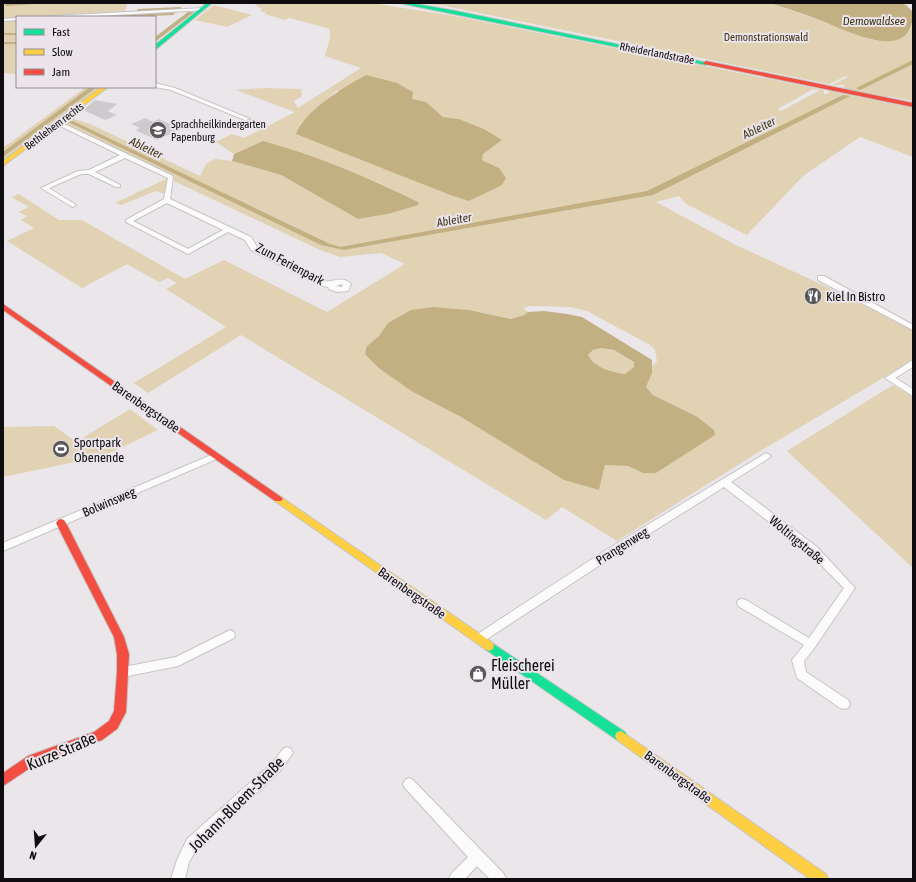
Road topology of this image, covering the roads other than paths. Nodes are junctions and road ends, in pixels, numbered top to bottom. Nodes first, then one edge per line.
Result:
1 (401, 3) edge
2 (206, 6) edge
3 (70, 16) edge
4 (16, 19) edge
5 (3, 20) edge
6 (156, 47) edge
7 (156, 85) edge
8 (104, 88) edge
9 (913, 105) edge
10 (247, 119) dead end
11 (58, 123) junction
12 (126, 155) junction
13 (3, 164) edge
14 (90, 172) junction
15 (118, 186) dead end
16 (167, 200) junction
17 (74, 205) dead end
18 (229, 229) junction
19 (821, 278) dead end
20 (332, 285) dead end
21 (3, 306) edge
22 (913, 328) edge
23 (913, 363) edge
24 (913, 393) edge
25 (216, 456) junction
26 (766, 456) dead end
27 (726, 482) junction
28 (61, 523) junction
29 (3, 547) edge
30 (742, 603) dead end
31 (230, 635) dead end
32 (480, 638) junction
33 (811, 644) junction
34 (123, 672) junction
35 (844, 704) dead end
36 (287, 753) dead end
37 (3, 780) edge
38 (409, 784) dead end
39 (477, 857) junction
40 (178, 879) edge
41 (456, 879) edge
42 (500, 879) edge
43 (821, 879) edge

1 - 9 street, Rheiderlandstraße
2 - 3 street
2 - 6 street
4 - 5 street
7 - 10 street
8 - 11 street, Bethlehem rechts
11 - 12 street
11 - 13 street, Bethlehem rechts
12 - 14 street
12 - 16 street
14 - 15 street
14 - 17 street
16 - 18 street, Zum Ferienpark
16 - 18 street
18 - 20 street, Zum Ferienpark
19 - 22 street
21 - 25 street, Barenbergstraße
23 - 24 street
25 - 28 street, Bolwinsweg
25 - 32 street, Barenbergstraße
26 - 27 street, Prangenweg
27 - 32 street, Prangenweg
27 - 33 street, Woltingstraße
28 - 29 street, Bolwinsweg
28 - 34 street, Kurze Straße
30 - 33 street
31 - 34 street
32 - 43 street, Barenbergstraße
33 - 35 street, Woltingstraße
34 - 37 street, Kurze Straße
36 - 40 street, Johann-Bloem-Straße
38 - 39 street
39 - 41 street
39 - 42 street

